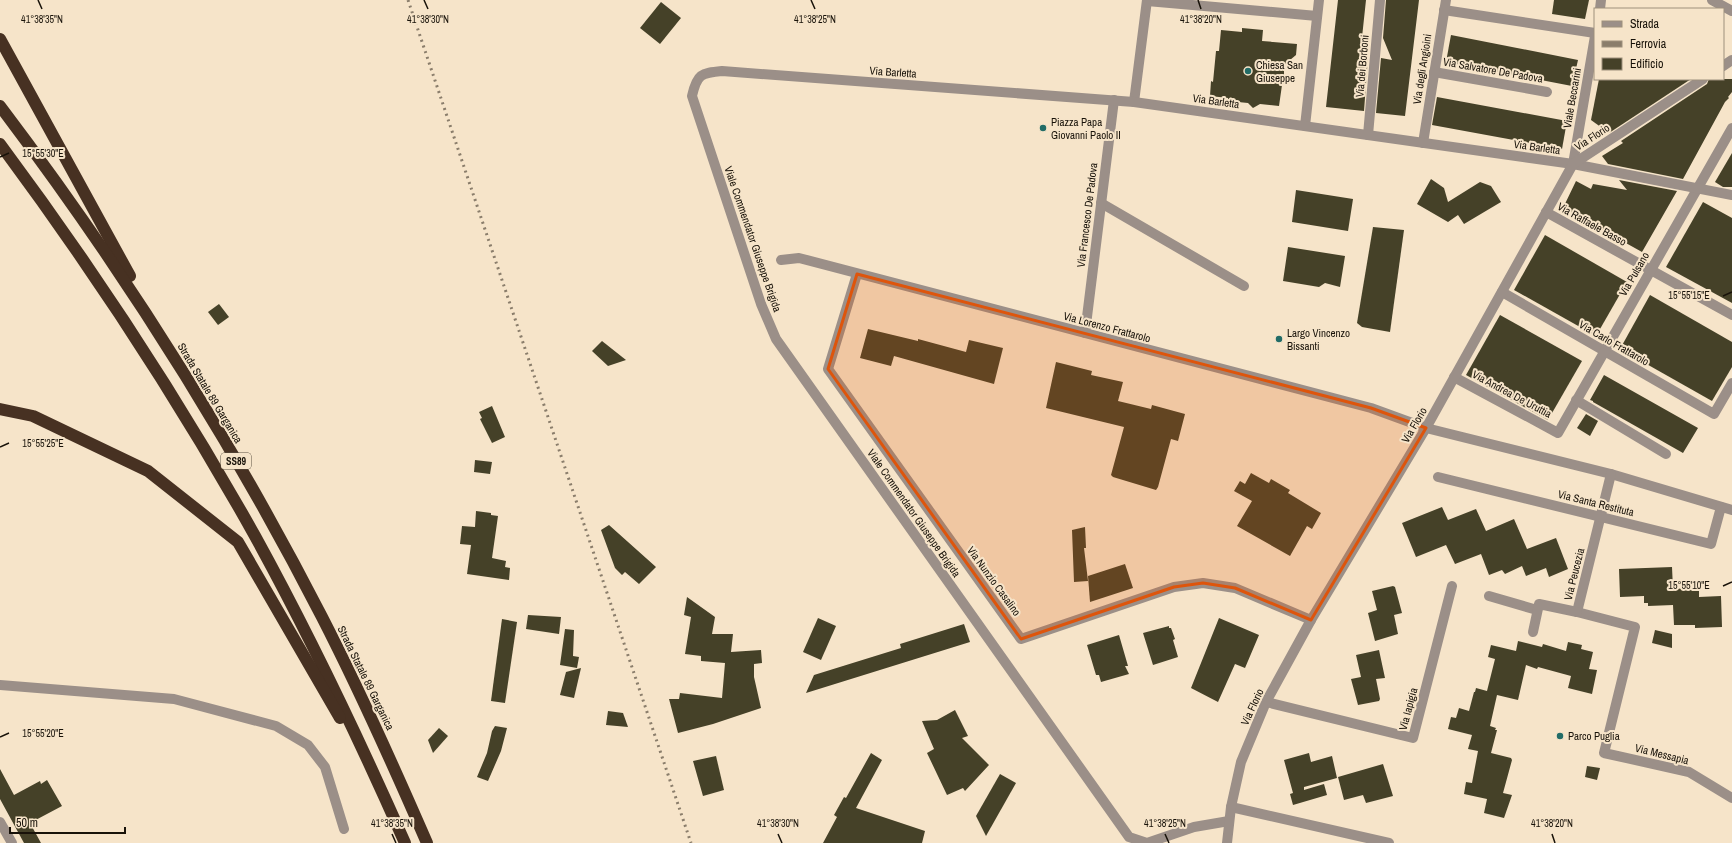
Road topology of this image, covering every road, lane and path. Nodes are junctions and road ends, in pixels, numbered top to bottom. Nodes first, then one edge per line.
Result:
1 (1319, 0) edge
2 (1380, 0) edge
3 (1712, 0) edge
4 (1147, 1) edge
5 (1445, 5) edge
6 (1732, 11) edge
7 (1317, 16) junction
8 (1594, 32) edge
9 (0, 39) edge
10 (1594, 42) edge
11 (1434, 72) junction
12 (1701, 80) edge
13 (695, 82) joint
14 (1547, 92) dead end
15 (1114, 100) junction
16 (1134, 102) junction
17 (0, 106) edge
18 (1305, 126) junction
19 (1732, 128) edge
20 (1368, 135) junction
21 (1423, 143) junction
22 (0, 144) edge
23 (1573, 164) junction
24 (1697, 189) junction
25 (1732, 195) edge
26 (1101, 203) junction
27 (1546, 212) junction
28 (781, 260) dead end
29 (1651, 270) junction
30 (857, 274) junction
31 (1244, 286) dead end
32 (1502, 292) junction
33 (1732, 315) edge
34 (1085, 334) junction
35 (1604, 351) junction
36 (176, 360) junction
37 (1454, 377) junction
38 (1732, 383) edge
39 (1576, 400) junction
40 (0, 409) edge
41 (1426, 428) junction
42 (1558, 432) joint
43 (1666, 454) dead end
44 (1612, 474) junction
45 (1438, 477) dead end
46 (1721, 508) junction
47 (1732, 510) edge
48 (1601, 516) junction
49 (1452, 586) dead end
50 (1488, 596) dead end
51 (1537, 610) junction
52 (1577, 612) junction
53 (1311, 620) junction
54 (1532, 632) dead end
55 (0, 685) edge
56 (1266, 702) junction
57 (1604, 753) joint
58 (382, 790) junction
59 (1732, 798) edge
60 (1231, 807) junction
61 (1229, 821) junction
62 (0, 822) edge
63 (344, 828) dead end
64 (1367, 840) edge
65 (12, 843) edge
66 (405, 843) edge
67 (427, 843) edge
68 (1227, 843) edge
69 (1389, 843) edge

1 - 7 street
2 - 20 street, Via dei Borboni
3 - 6 street
4 - 7 street
4 - 16 street
5 - 8 street
5 - 11 street, Via degli Angioini
7 - 18 street
9 - 36 highway, SS89
10 - 23 street, Viale Beccarini
11 - 14 street, Via Salvatore De Padova
11 - 21 street, Via degli Angioini
12 - 23 street, Via Florio
13 - 15 street, Via Barletta
13 - 61 street, Viale Commendator Giuseppe Brigida
15 - 16 street, Via Barletta
15 - 26 street, Via Francesco De Padova
16 - 18 street, Via Barletta
17 - 36 highway, Strada Statale 89 Garganica / SS89
18 - 20 street, Via Barletta
19 - 24 street, Via Pulsano
20 - 21 street, Via Barletta
21 - 23 street, Via Barletta
22 - 58 highway, SS89
23 - 24 street, Via Barletta
23 - 27 street, Via Florio
24 - 25 street, Via Barletta
24 - 29 street, Via Pulsano
26 - 31 street
26 - 34 street, Via Francesco De Padova
27 - 29 street, Via Raffaele Basso
27 - 32 street, Via Florio
28 - 30 street, Via Lorenzo Frattarolo
29 - 33 street, Via Raffaele Basso
29 - 35 street, Via Pulsano
30 - 34 street, Via Lorenzo Frattarolo
30 - 53 street, Via Nunzio Casalino
32 - 35 street, Via Carlo Frattarolo
32 - 37 street, Via Florio
34 - 41 street, Via Lorenzo Frattarolo
35 - 38 street, Via Carlo Frattarolo
35 - 39 street, Via Pulsano
36 - 67 highway, Strada Statale 89 Garganica / SS89
37 - 41 street, Via Florio
37 - 42 street, Via Andrea De Uruttia
39 - 42 street, Via Pulsano
39 - 43 street
40 - 58 highway
41 - 44 street
41 - 53 street, Via Florio
44 - 46 street
44 - 48 street, Via Peucezia
45 - 48 street, Via Santa Restituta
46 - 47 street
46 - 48 street, Via Santa Restituta
48 - 52 street, Via Peucezia
49 - 56 street, Via Iapigia
50 - 51 street
51 - 52 street
51 - 54 street
52 - 57 street, Via Peucezia
53 - 56 street, Via Florio
55 - 63 street
56 - 60 street, Via Florio
57 - 59 street, Via Messapia
58 - 66 highway, SS89
60 - 61 street, Via Florio
60 - 64 street
61 - 68 street, Via Florio
62 - 65 street
64 - 69 street

